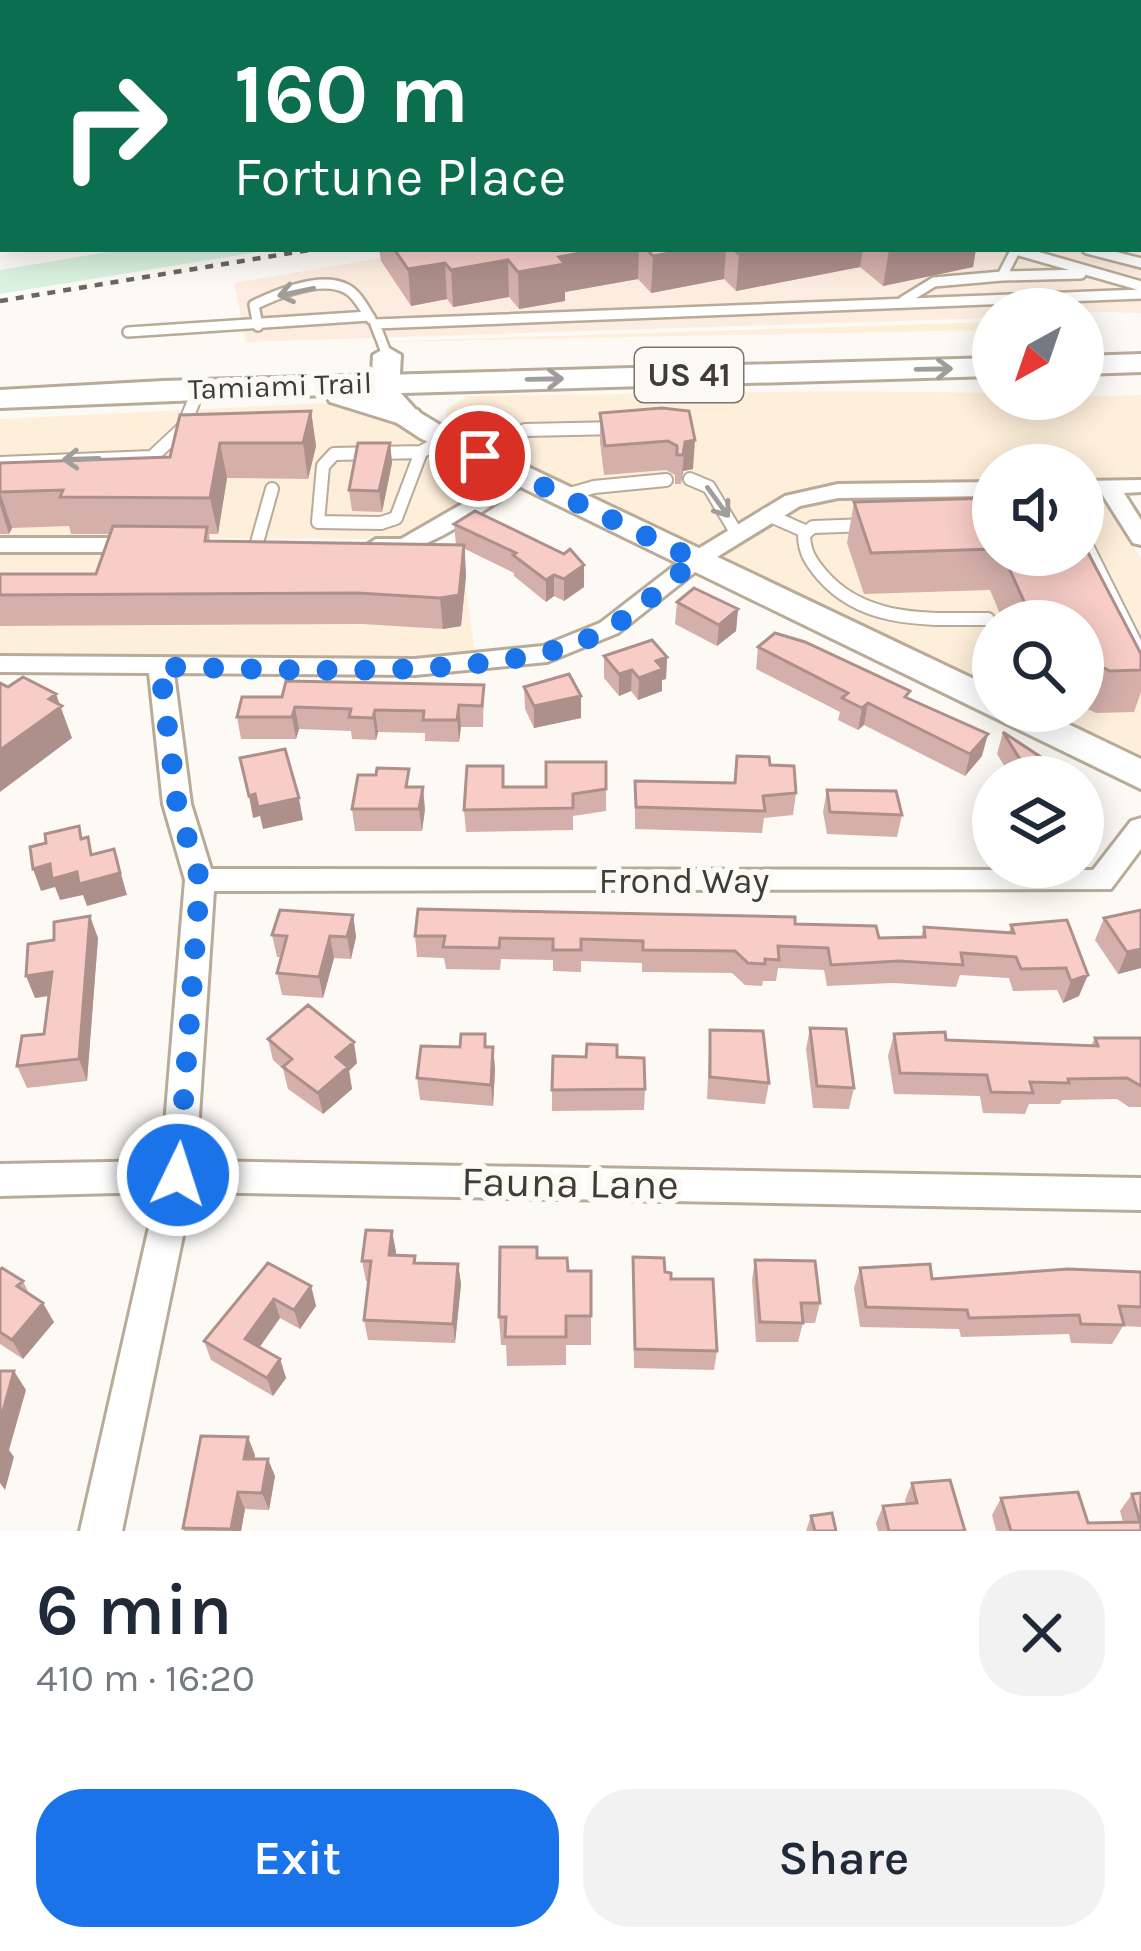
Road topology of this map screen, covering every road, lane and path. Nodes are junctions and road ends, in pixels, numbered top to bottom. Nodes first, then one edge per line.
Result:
1 (1014, 252) edge
2 (1022, 252) edge
3 (1099, 252) edge
4 (1141, 263) edge
5 (1100, 274) junction
6 (1002, 276) junction
7 (1141, 290) edge
8 (903, 301) junction
9 (258, 326) junction
10 (128, 332) dead end
11 (1141, 336) edge
12 (1104, 337) edge
13 (972, 340) edge
14 (379, 344) junction
15 (1141, 363) edge
16 (1104, 364) edge
17 (972, 368) edge
18 (0, 371) edge
19 (499, 380) junction
20 (293, 386) junction
21 (199, 388) junction
22 (0, 399) edge
23 (633, 428) edge
24 (426, 435) junction
25 (480, 456) junction
26 (152, 457) junction
27 (0, 463) edge
28 (520, 476) junction
29 (690, 479) dead end
30 (666, 480) dead end
31 (134, 484) edge
32 (1141, 486) edge
33 (1104, 487) edge
34 (1109, 487) junction
35 (272, 488) dead end
36 (972, 489) edge
37 (563, 496) junction
38 (766, 514) junction
39 (880, 525) edge
40 (807, 532) junction
41 (316, 534) junction
42 (736, 534) junction
43 (1141, 538) edge
44 (0, 545) edge
45 (163, 545) edge
46 (255, 546) edge
47 (696, 560) junction
48 (1102, 576) edge
49 (972, 619) edge
50 (1141, 654) edge
51 (0, 664) edge
52 (160, 667) junction
53 (972, 694) edge
54 (1052, 732) edge
55 (1141, 775) edge
56 (1141, 828) edge
57 (200, 880) junction
58 (178, 1175) junction
59 (0, 1180) edge
60 (1141, 1194) edge
61 (101, 1531) edge

1 - 6 lane
2 - 5 lane
3 - 4 lane
5 - 6 lane
5 - 7 lane
6 - 8 lane
7 - 8 lane
8 - 14 lane
9 - 10 lane
9 - 14 lane
14 -> 9 lane
11 - 12 main road
13 - 14 main road, Tamiami Trail / US 41
14 - 18 main road, Tamiami Trail / US 41
14 - 19 main road, Tamiami Trail / US 41
14 - 20 main road, Tamiami Trail / US 41
14 - 24 street
15 - 16 main road
19 -> 17 main road, Tamiami Trail / US 41
19 - 24 main road
20 - 21 main road, Tamiami Trail / US 41
20 - 24 main road
21 - 22 main road, Tamiami Trail / US 41
21 - 26 lane
23 - 25 lane
24 - 25 street
24 - 41 lane
24 - 41 lane
25 - 28 street
26 -> 27 lane
26 - 31 lane
28 - 37 street
28 - 41 street
29 -> 42 lane
30 - 37 lane
32 - 34 street
33 - 34 street
34 - 43 street
35 - 46 lane
36 - 38 street
37 - 47 street
38 - 40 lane
38 - 42 street
39 - 40 lane
40 - 49 lane
42 - 47 street
44 - 45 street
47 - 52 street
47 - 53 street
48 - 50 lane
51 - 52 street
52 - 57 street
54 - 55 street
56 - 57 street, Frond Way
57 - 58 street
58 - 59 street, Fauna Lane
58 - 60 street, Fauna Lane
58 - 61 street

